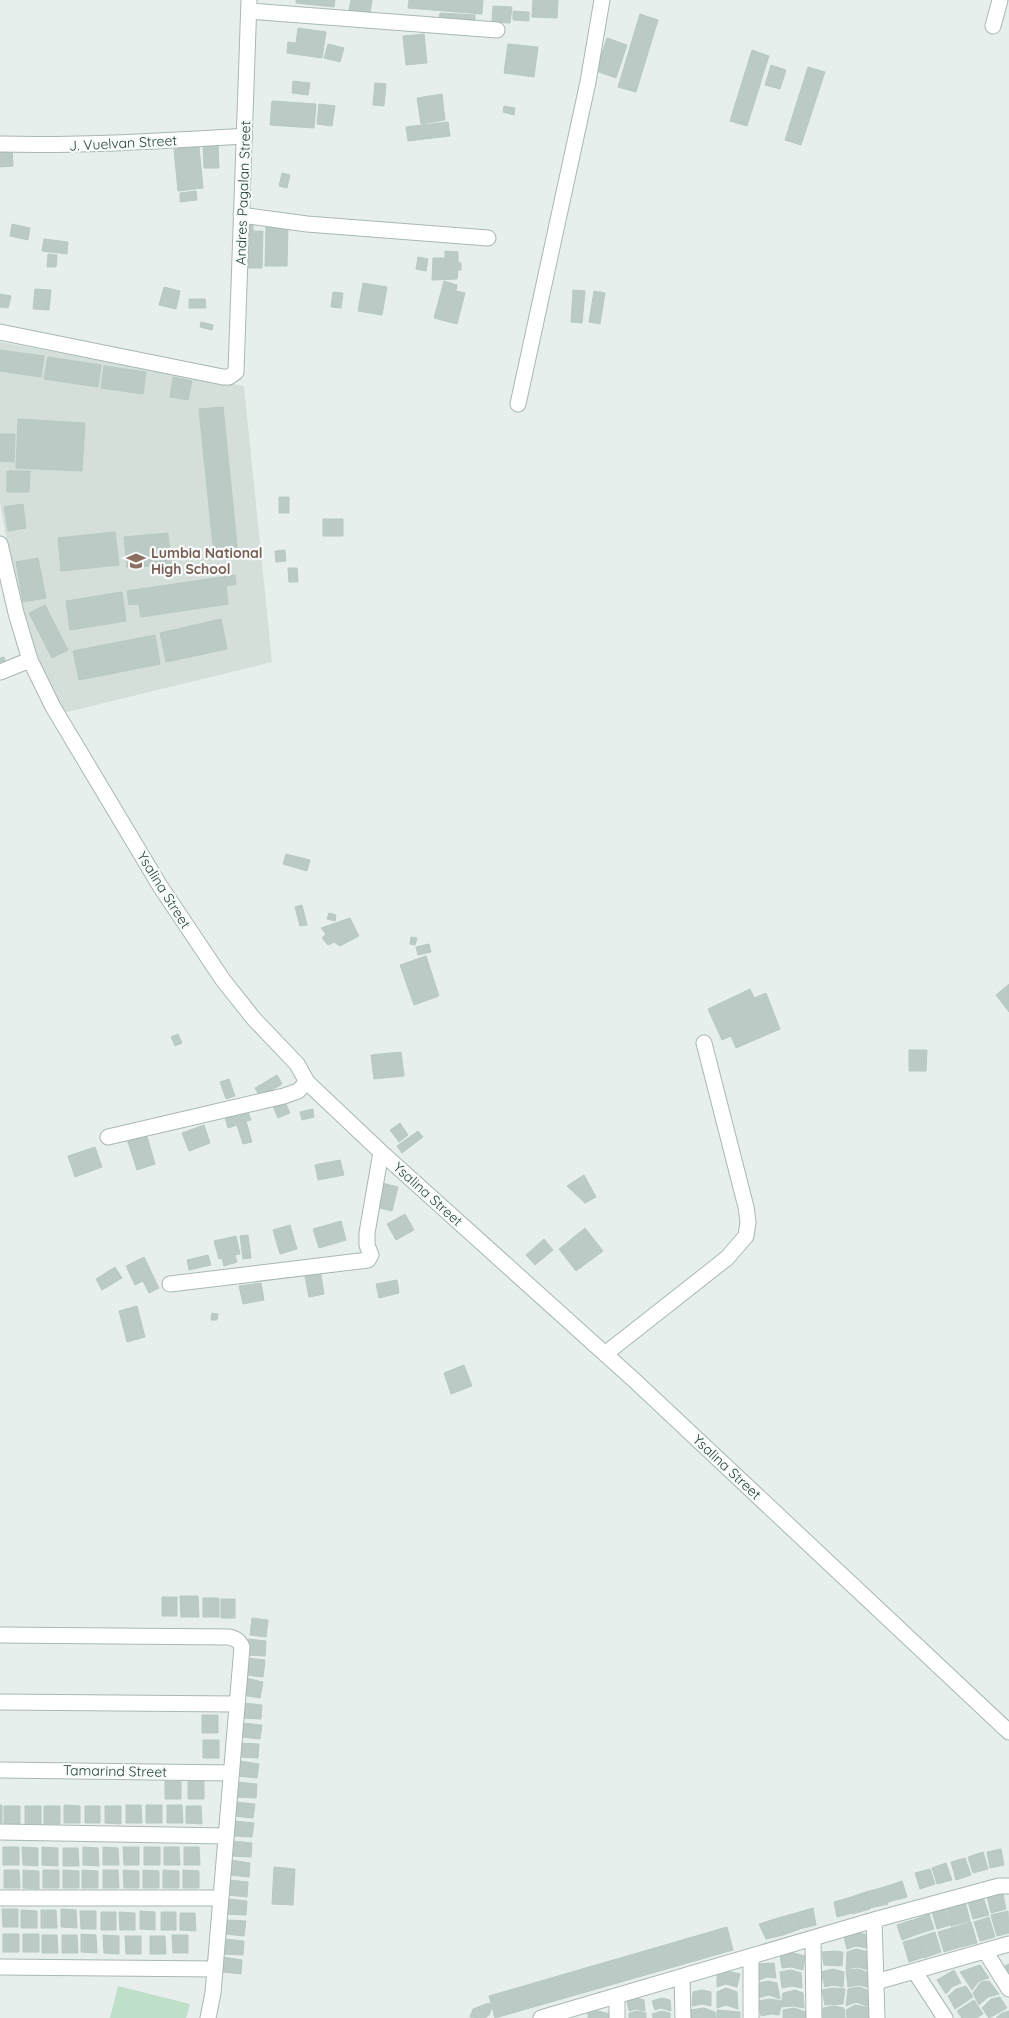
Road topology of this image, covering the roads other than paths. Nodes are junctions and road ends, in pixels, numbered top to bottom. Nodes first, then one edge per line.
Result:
1 (602, 0) edge
2 (1000, 0) edge
3 (249, 5) edge
4 (993, 26) dead end
5 (497, 30) dead end
6 (245, 136) junction
7 (0, 144) edge
8 (241, 215) junction
9 (488, 238) dead end
10 (0, 332) edge
11 (518, 404) dead end
12 (0, 544) edge
13 (30, 660) junction
14 (0, 672) edge
15 (704, 1043) dead end
16 (307, 1082) junction
17 (108, 1136) dead end
18 (381, 1152) junction
19 (170, 1284) dead end
20 (605, 1354) junction
21 (0, 1635) edge
22 (0, 1702) edge
23 (236, 1704) junction
24 (1009, 1732) edge
25 (0, 1770) edge
26 (231, 1773) junction
27 (0, 1832) edge
28 (226, 1836) junction
29 (1009, 1886) edge
30 (0, 1898) edge
31 (221, 1898) junction
32 (874, 1920) junction
33 (813, 1939) junction
34 (1009, 1944) edge
35 (985, 1951) junction
36 (751, 1957) junction
37 (0, 1967) edge
38 (215, 1968) junction
39 (915, 1972) junction
40 (682, 1977) junction
41 (876, 1982) junction
42 (1009, 1989) edge
43 (617, 1996) junction
44 (556, 2016) edge
45 (208, 2018) edge
46 (541, 2018) edge
47 (618, 2018) edge
48 (683, 2018) edge
49 (751, 2018) edge
50 (814, 2018) edge
51 (877, 2018) edge
52 (945, 2018) edge

1 - 11 street
2 - 4 street
3 - 5 street
3 - 6 street, Andres Pagalan Street
6 - 7 street, J. Vuelvan Street
6 - 8 street, Andres Pagalan Street
8 - 9 street
8 - 10 street, Andres Pagalan Street
12 - 13 street, Ysalina Street
13 - 14 street
13 - 16 street, Ysalina Street
15 - 20 street
16 - 17 street
16 - 18 street, Ysalina Street
18 - 19 street
18 - 20 street, Ysalina Street
20 - 24 street, Ysalina Street
21 - 23 street
22 - 23 street
23 - 26 street
25 - 26 street, Tamarind Street
26 - 28 street
27 - 28 street
28 - 31 street
29 - 32 street
30 - 31 street
31 - 38 street
32 - 33 street
32 - 41 street
33 - 36 street
33 - 50 street
34 - 35 street
35 - 39 street
35 - 42 street
36 - 40 street
36 - 49 street
37 - 38 street
38 - 45 street
39 - 41 street
39 - 52 street
40 - 43 street
40 - 48 street
41 - 51 street
43 - 44 street
43 - 47 street
44 - 46 street

